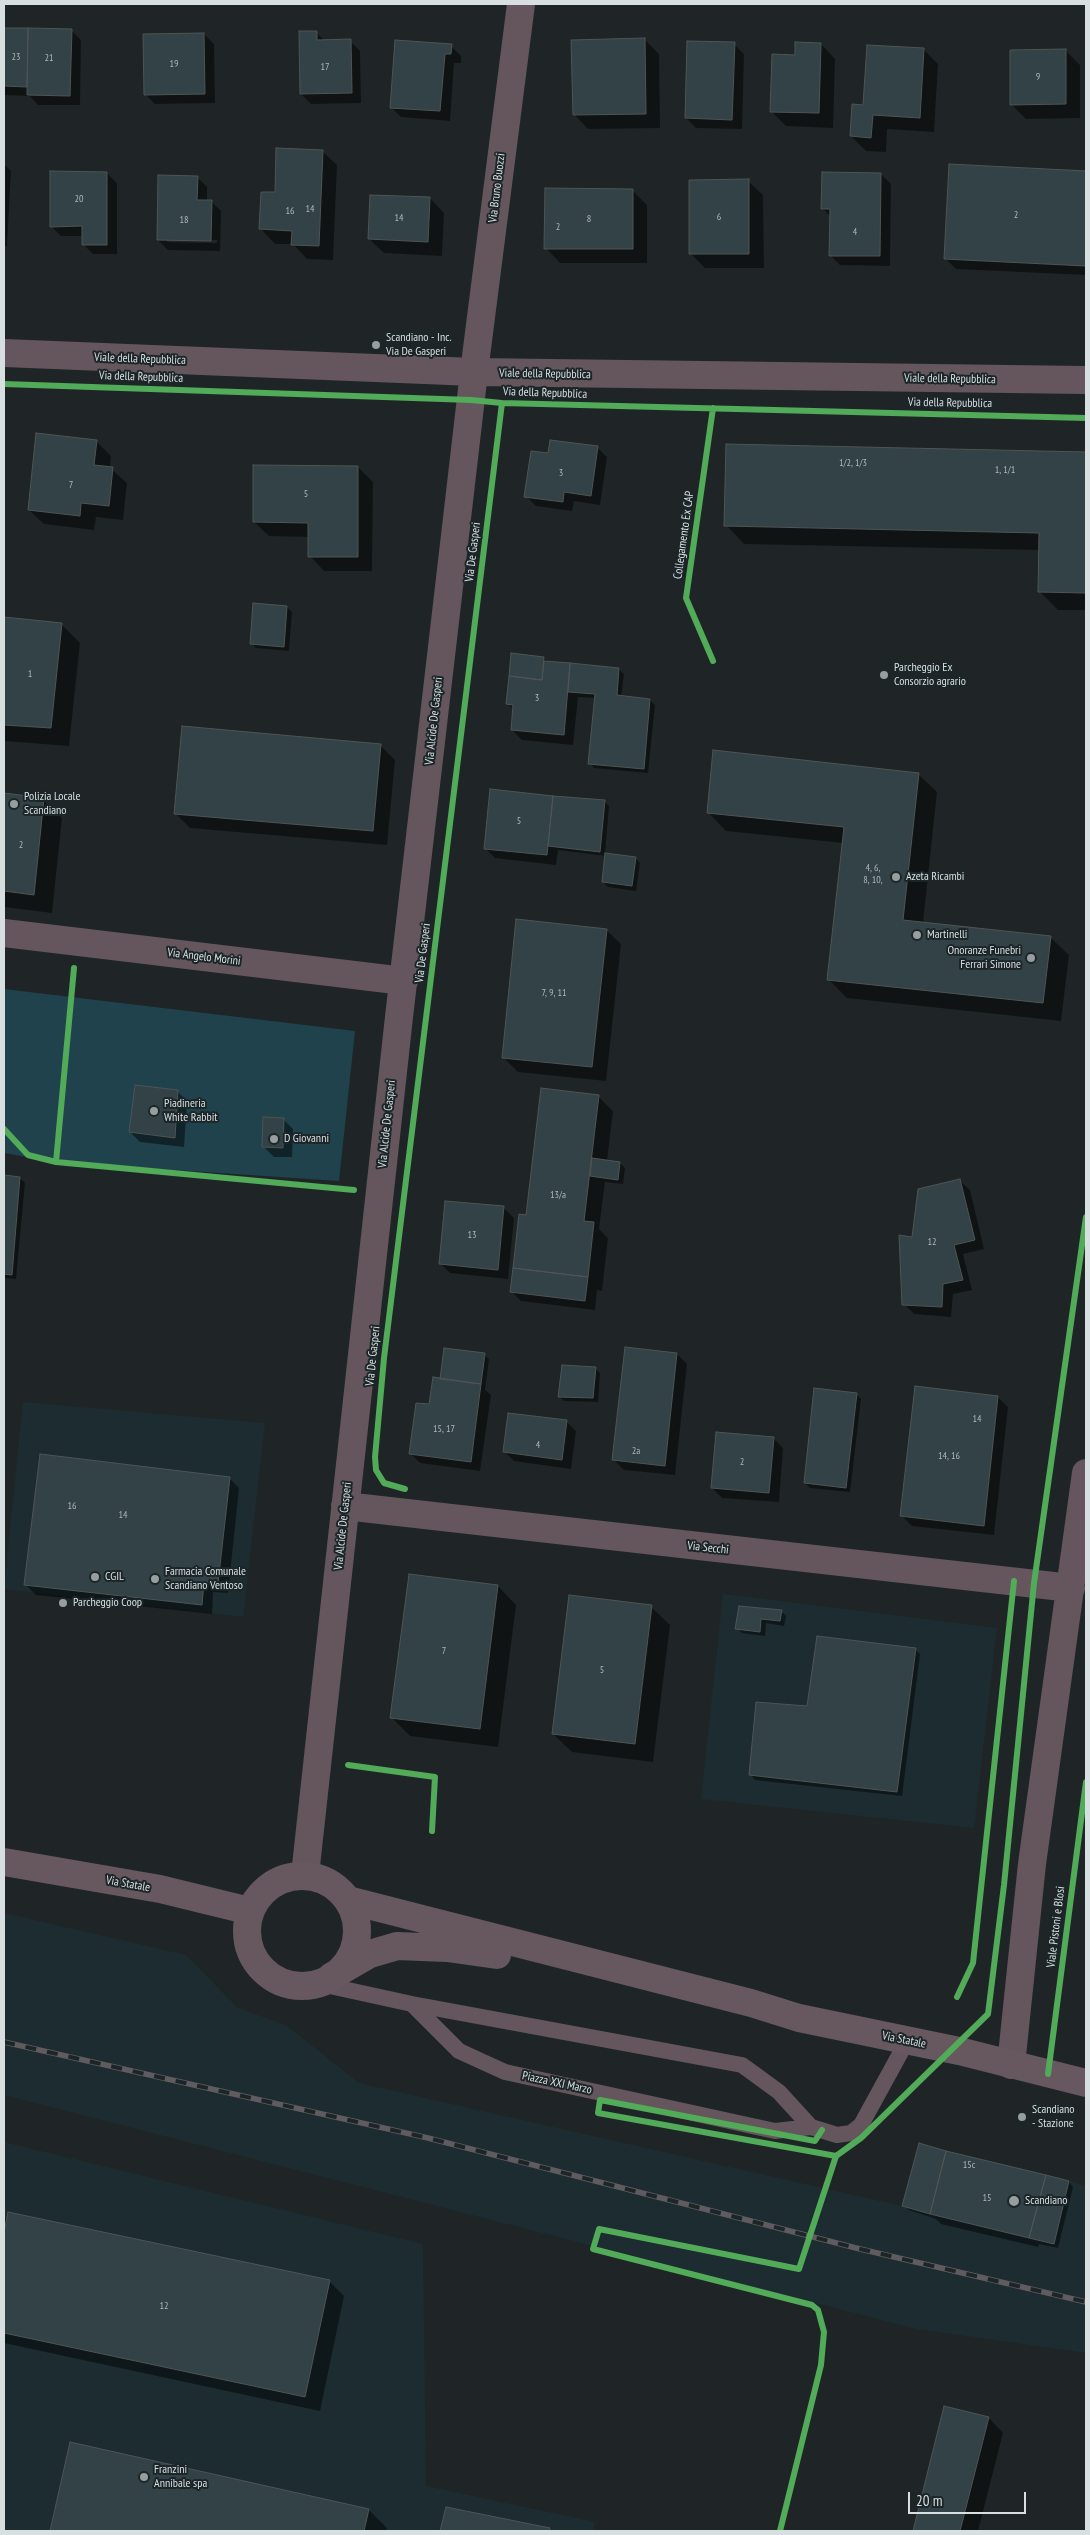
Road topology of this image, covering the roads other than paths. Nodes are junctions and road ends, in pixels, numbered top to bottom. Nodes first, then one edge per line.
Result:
1 (521, 4) edge
2 (4, 353) edge
3 (474, 372) junction
4 (1086, 380) edge
5 (4, 933) edge
6 (404, 981) junction
7 (1086, 1473) edge
8 (345, 1506) junction
9 (1084, 1513) edge
10 (1071, 1588) junction
11 (4, 1862) edge
12 (305, 1876) junction
13 (348, 1900) junction
14 (250, 1911) junction
15 (324, 1980) junction
16 (752, 2003) junction
17 (412, 2004) junction
18 (907, 2042) junction
19 (1011, 2065) junction
20 (1086, 2083) edge
21 (811, 2127) junction

1 - 3 street, Via Bruno Buozzi
2 - 3 street, Viale della Repubblica
3 - 4 street, Viale della Repubblica
3 - 6 street, Via Alcide De Gasperi
5 - 6 street, Via Angelo Morini
6 - 8 street, Via Alcide De Gasperi
7 - 9 street
8 - 10 street, Via Secchi
8 - 12 street, Via Alcide De Gasperi
9 - 10 street
10 - 19 street
11 - 14 main road, Via Statale
12 - 13 main road
12 - 14 main road
13 - 15 main road
13 - 16 main road
14 - 15 main road
15 - 16 main road
15 - 17 lane, Piazza XXI Marzo
16 - 18 main road, Via Statale
17 - 21 lane, Piazza XXI Marzo
17 - 21 lane, Piazza XXI Marzo
18 - 19 main road, Via Statale
18 - 21 lane, Piazza XXI Marzo
19 - 20 main road, Via Statale

